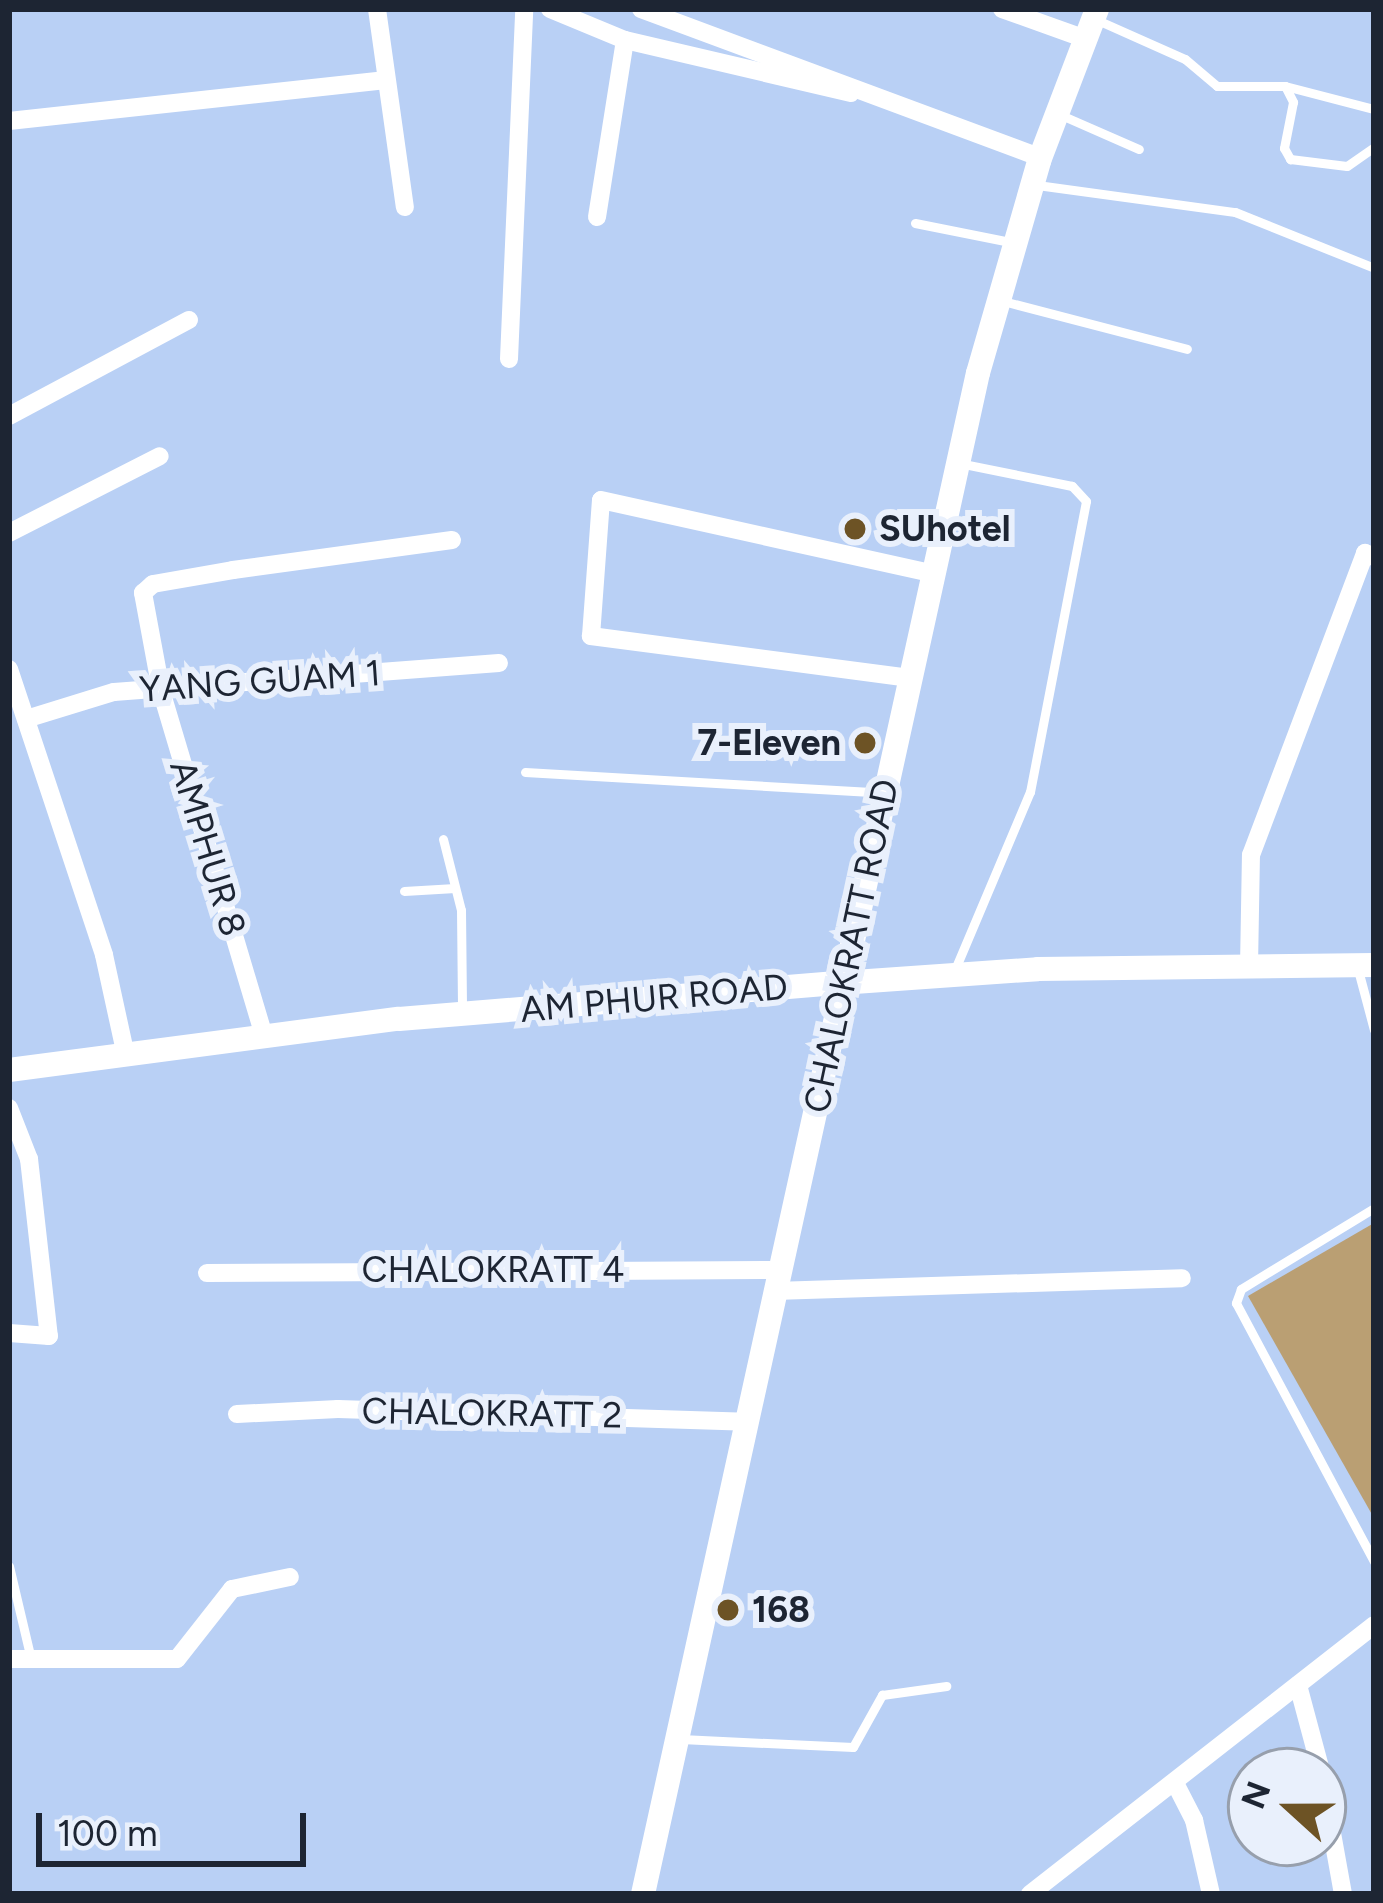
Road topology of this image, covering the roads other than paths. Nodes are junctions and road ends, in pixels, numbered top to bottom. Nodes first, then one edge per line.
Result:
1 (377, 9) edge
2 (524, 9) edge
3 (550, 9) edge
4 (641, 9) edge
5 (1002, 9) edge
6 (1092, 22) edge
7 (625, 40) junction
8 (383, 80) junction
9 (1285, 86) junction
10 (880, 96) junction
11 (1374, 109) edge
12 (1056, 113) junction
13 (9, 121) edge
14 (1374, 147) edge
15 (1139, 149) dead end
16 (1040, 157) junction
17 (1032, 184) junction
18 (405, 207) dead end
19 (597, 217) dead end
20 (915, 223) dead end
21 (1015, 243) junction
22 (1374, 268) edge
23 (997, 299) junction
24 (189, 320) dead end
25 (1187, 349) dead end
26 (508, 359) dead end
27 (9, 416) edge
28 (160, 456) dead end
29 (959, 463) junction
30 (9, 533) edge
31 (452, 540) dead end
32 (1370, 555) edge
33 (934, 574) junction
34 (499, 663) dead end
35 (9, 669) edge
36 (910, 678) junction
37 (160, 690) junction
38 (26, 719) junction
39 (525, 772) dead end
40 (884, 793) junction
41 (442, 839) dead end
42 (455, 888) junction
43 (404, 891) dead end
44 (1365, 965) edge
45 (1250, 967) junction
46 (952, 974) junction
47 (840, 983) junction
48 (462, 1014) junction
49 (1374, 1030) edge
50 (264, 1036) junction
51 (126, 1056) junction
52 (9, 1070) edge
53 (9, 1108) edge
54 (1374, 1208) edge
55 (206, 1273) dead end
56 (1182, 1278) dead end
57 (777, 1281) junction
58 (9, 1333) edge
59 (237, 1414) dead end
60 (746, 1422) junction
61 (1374, 1561) edge
62 (9, 1566) edge
63 (290, 1577) dead end
64 (1374, 1625) edge
65 (9, 1659) edge
66 (31, 1659) junction
67 (1298, 1685) junction
68 (946, 1686) dead end
69 (676, 1738) junction
70 (1315, 1747) edge
71 (1175, 1783) junction
72 (644, 1894) edge
73 (1030, 1894) edge
74 (1210, 1894) edge

1 - 8 street
2 - 26 street
3 - 7 street
4 - 10 street
5 - 6 street
6 - 9 lane
6 - 12 street, CHALOKRATT ROAD
7 - 10 street
7 - 19 street
8 - 13 street
8 - 18 street
9 - 11 lane
9 - 14 lane
10 - 16 street
12 - 15 lane
12 - 16 street, CHALOKRATT ROAD
16 - 17 street, CHALOKRATT ROAD
17 - 21 street, CHALOKRATT ROAD
17 - 22 lane
20 - 21 lane
21 - 23 street, CHALOKRATT ROAD
23 - 25 lane
23 - 29 street, CHALOKRATT ROAD
24 - 27 street
28 - 30 street
29 - 33 street, CHALOKRATT ROAD
29 - 46 lane
31 - 37 street, AMPHUR 8
32 - 45 street
33 - 36 street, CHALOKRATT ROAD
33 - 36 street
34 - 37 street, YANG GUAM 1
35 - 38 street
36 - 40 street, CHALOKRATT ROAD
37 - 38 street, YANG GUAM 1
37 - 50 street, AMPHUR 8
38 - 51 street
39 - 40 lane
40 - 47 street, CHALOKRATT ROAD
41 - 42 lane
42 - 43 lane
42 - 48 lane
44 - 45 street, AM PHUR ROAD
44 - 49 lane
45 - 46 street, AM PHUR ROAD
46 - 47 street, AM PHUR ROAD
47 - 48 street, AM PHUR ROAD
47 - 57 street, CHALOKRATT ROAD
48 - 50 street, AM PHUR ROAD
50 - 51 street, AM PHUR ROAD
51 - 52 street, AM PHUR ROAD
53 - 58 street
54 - 61 lane
55 - 57 street, CHALOKRATT 4
56 - 57 street, CHALOKRATT 4
57 - 60 street, CHALOKRATT ROAD
59 - 60 street, CHALOKRATT 2
60 - 69 street, CHALOKRATT ROAD
62 - 66 lane
63 - 66 street
64 - 67 street
65 - 66 street
67 - 70 street
67 - 71 street
68 - 69 lane
69 - 72 street, CHALOKRATT ROAD
71 - 73 street
71 - 74 street

